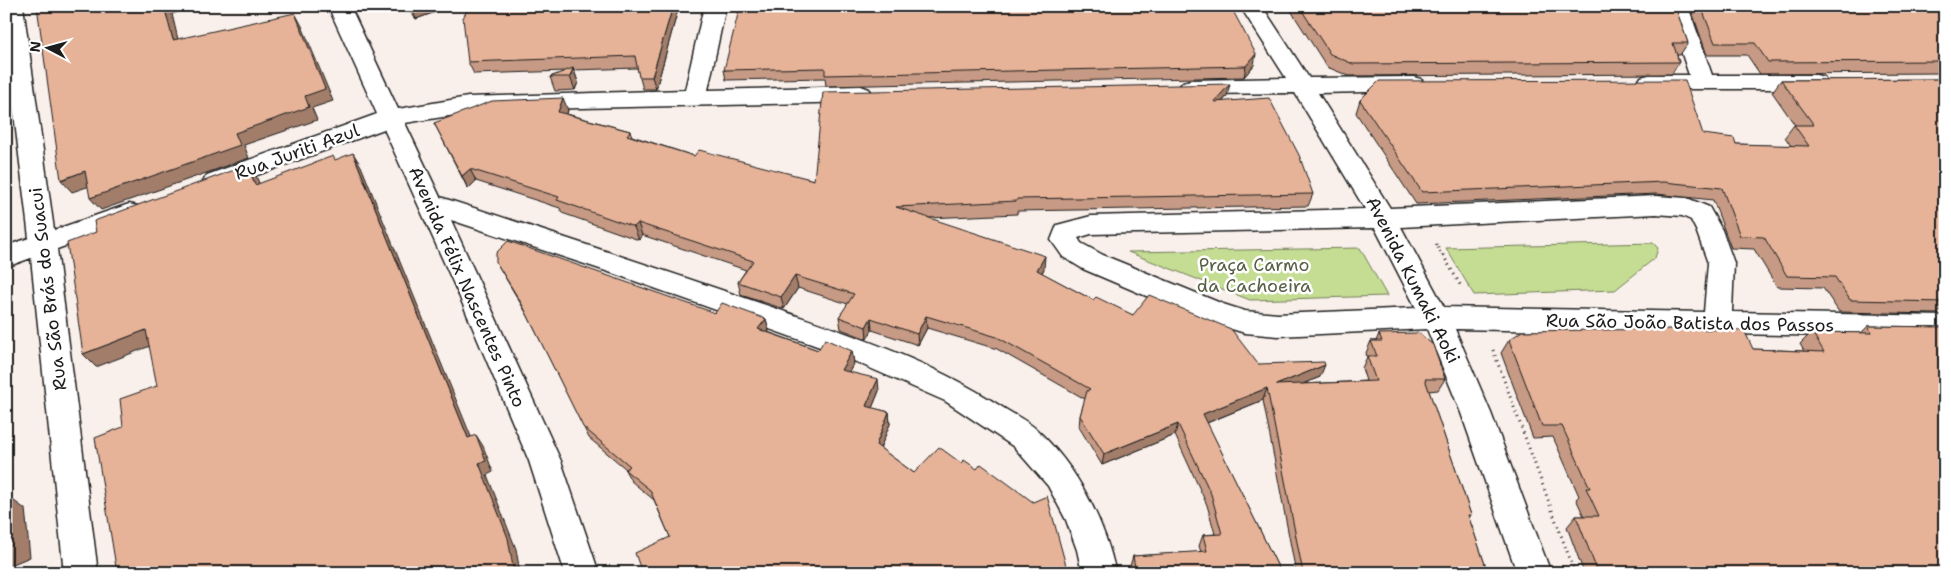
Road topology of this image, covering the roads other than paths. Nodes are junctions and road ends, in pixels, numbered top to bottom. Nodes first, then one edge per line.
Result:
1 (12, 6) edge
2 (339, 6) edge
3 (715, 6) edge
4 (1252, 6) edge
5 (1677, 6) edge
6 (1624, 82) edge
7 (1703, 82) junction
8 (1838, 82) edge
9 (1434, 84) edge
10 (1302, 85) junction
11 (1173, 88) edge
12 (884, 94) edge
13 (695, 98) junction
14 (391, 118) junction
15 (198, 187) edge
16 (429, 203) junction
17 (153, 204) edge
18 (1384, 218) junction
19 (43, 244) junction
20 (6, 257) edge
21 (1435, 318) junction
22 (1717, 323) junction
23 (1945, 327) edge
24 (81, 573) edge
25 (582, 573) edge
26 (1099, 573) edge
27 (1534, 573) edge

1 - 19 street, Rua São Brás do Suacui
2 - 14 street, Avenida Félix Nascentes Pinto
3 - 13 street
4 - 10 street, Avenida Kumaki Aoki
5 - 7 street
6 - 7 street
7 - 8 street
9 - 10 street
10 - 11 street
10 - 18 street, Avenida Kumaki Aoki
12 - 13 street, Rua Juriti Azul
13 - 14 street, Rua Juriti Azul
14 - 15 street, Rua Juriti Azul
14 - 16 street, Avenida Félix Nascentes Pinto
16 - 25 street, Avenida Félix Nascentes Pinto
16 - 26 street
17 - 19 street
18 - 21 street, Avenida Kumaki Aoki
18 - 21 street
18 - 22 street
19 - 20 street
19 - 24 street, Rua São Brás do Suacui
21 - 22 street, Rua São João Batista dos Passos
21 - 27 street, Avenida Kumaki Aoki
22 - 23 street, Rua São João Batista dos Passos

